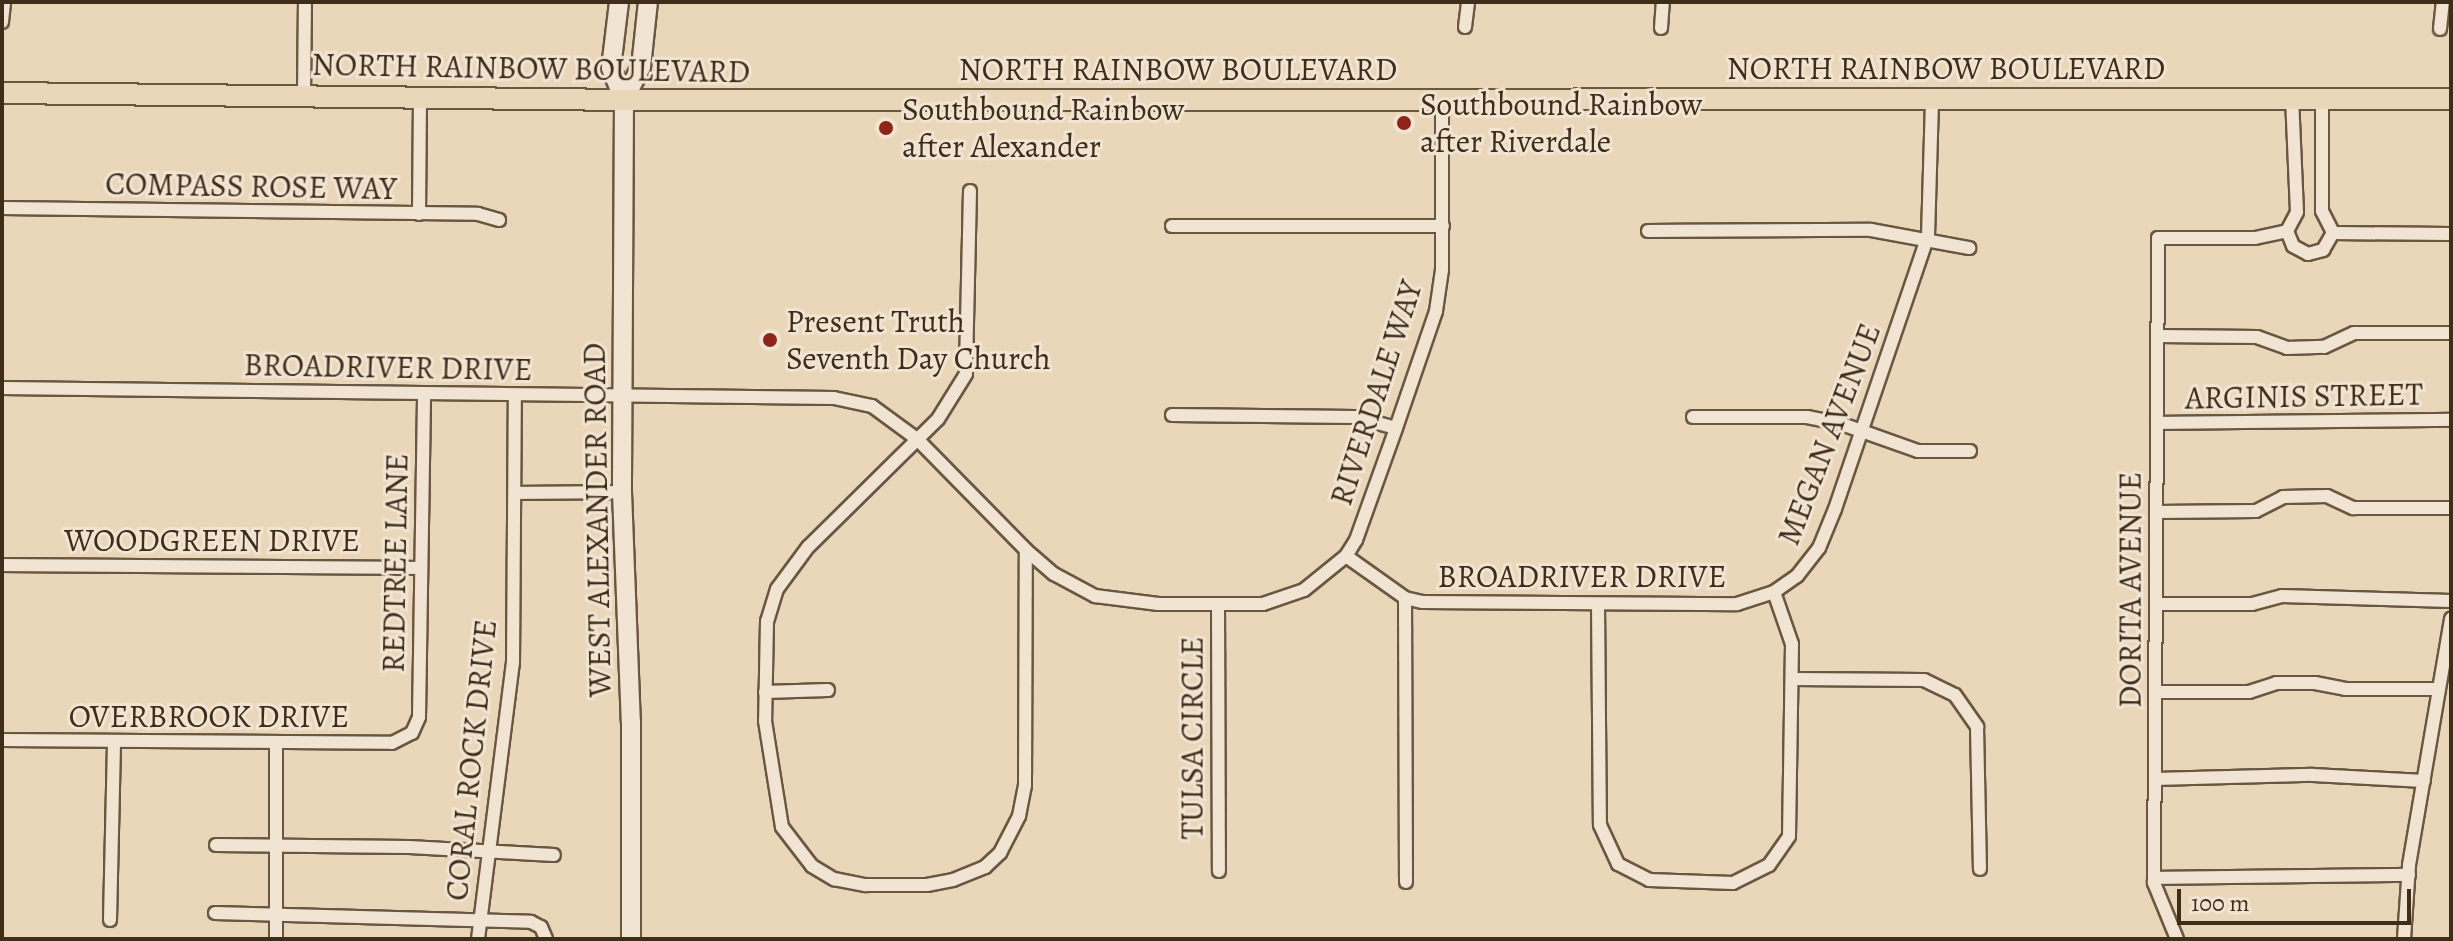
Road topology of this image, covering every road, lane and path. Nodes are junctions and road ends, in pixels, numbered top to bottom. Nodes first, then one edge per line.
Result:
1 (4, 2) edge
2 (305, 2) edge
3 (619, 2) edge
4 (648, 2) edge
5 (1468, 2) edge
6 (1663, 2) edge
7 (2443, 2) edge
8 (2, 22) edge
9 (1465, 27) dead end
10 (1661, 28) dead end
11 (2440, 29) dead end
12 (2, 93) edge
13 (304, 95) junction
14 (420, 96) junction
15 (1932, 98) junction
16 (2292, 98) junction
17 (2322, 98) junction
18 (1442, 99) junction
19 (2451, 99) edge
20 (624, 100) junction
21 (970, 191) dead end
22 (2, 208) edge
23 (419, 214) junction
24 (499, 220) dead end
25 (1172, 226) dead end
26 (1443, 226) junction
27 (1648, 231) dead end
28 (2287, 231) junction
29 (2333, 233) junction
30 (2451, 234) edge
31 (1928, 236) junction
32 (1969, 248) dead end
33 (2451, 333) edge
34 (2158, 336) junction
35 (2, 388) edge
36 (424, 393) junction
37 (515, 395) junction
38 (622, 397) junction
39 (1172, 415) dead end
40 (1693, 417) dead end
41 (2451, 420) edge
42 (2157, 423) junction
43 (1396, 428) junction
44 (1862, 431) junction
45 (917, 439) junction
46 (1970, 451) dead end
47 (622, 492) junction
48 (515, 493) junction
49 (2451, 508) edge
50 (2157, 512) junction
51 (1026, 550) junction
52 (1346, 556) junction
53 (2, 565) edge
54 (421, 568) junction
55 (1774, 592) junction
56 (1405, 598) junction
57 (2451, 601) edge
58 (1598, 604) junction
59 (2156, 604) junction
60 (1218, 605) junction
61 (2451, 619) edge
62 (1793, 679) junction
63 (2439, 689) junction
64 (828, 690) dead end
65 (765, 692) junction
66 (2155, 692) junction
67 (412, 733) joint
68 (2, 740) edge
69 (114, 741) junction
70 (276, 742) junction
71 (2155, 779) junction
72 (2424, 781) junction
73 (216, 845) dead end
74 (278, 845) junction
75 (489, 850) junction
76 (554, 855) dead end
77 (1980, 869) dead end
78 (1219, 871) dead end
79 (2409, 875) junction
80 (2154, 878) junction
81 (1406, 882) dead end
82 (215, 913) dead end
83 (277, 913) junction
84 (110, 920) dead end
85 (479, 920) junction
86 (276, 939) edge
87 (478, 939) edge
88 (546, 939) edge
89 (631, 939) edge
90 (2177, 939) edge
91 (2404, 939) edge

1 - 8 street
2 - 13 street
3 - 20 main road, WEST ALEXANDER ROAD
4 - 20 main road, WEST ALEXANDER ROAD
5 - 9 street
6 - 10 street
7 - 11 street
12 - 13 main road, NORTH RAINBOW BOULEVARD
13 - 14 main road, NORTH RAINBOW BOULEVARD
14 - 20 main road, NORTH RAINBOW BOULEVARD
14 - 23 street
15 - 16 main road, NORTH RAINBOW BOULEVARD
15 - 18 main road, NORTH RAINBOW BOULEVARD
15 - 31 street, MEGAN AVENUE
16 - 17 main road, NORTH RAINBOW BOULEVARD
16 - 28 street
17 - 19 main road, NORTH RAINBOW BOULEVARD
17 - 29 street
18 - 20 main road, NORTH RAINBOW BOULEVARD
18 - 26 street, RIVERDALE WAY
20 - 38 main road, WEST ALEXANDER ROAD
21 - 45 street
22 - 23 street, COMPASS ROSE WAY
23 - 24 street, COMPASS ROSE WAY
25 - 26 street
26 - 43 street, RIVERDALE WAY
27 - 31 street
28 - 29 street
28 - 34 street, DORITA AVENUE
29 - 30 street
31 - 32 street
31 - 44 street, MEGAN AVENUE
33 - 34 street
34 - 42 street, DORITA AVENUE
35 - 36 street, BROADRIVER DRIVE
36 - 37 street, BROADRIVER DRIVE
36 - 54 street, REDTREE LANE
37 - 38 street, BROADRIVER DRIVE
37 - 48 street, CORAL ROCK DRIVE
38 - 45 street, BROADRIVER DRIVE
38 - 47 main road, WEST ALEXANDER ROAD
39 - 43 street
40 - 44 street
41 - 42 street, ARGINIS STREET
42 - 50 street, DORITA AVENUE
43 - 52 street, RIVERDALE WAY
44 - 46 street
44 - 55 street, MEGAN AVENUE
45 - 51 street, BROADRIVER DRIVE
45 - 65 street
47 - 48 street
47 - 89 main road, WEST ALEXANDER ROAD
48 - 75 street, CORAL ROCK DRIVE
49 - 50 street
50 - 59 street, DORITA AVENUE
51 - 60 street, BROADRIVER DRIVE
51 - 65 street
52 - 56 street, BROADRIVER DRIVE
52 - 60 street, BROADRIVER DRIVE
53 - 54 street, WOODGREEN DRIVE
54 - 67 street, REDTREE LANE
55 - 58 street, BROADRIVER DRIVE
55 - 62 street
56 - 58 street, BROADRIVER DRIVE
56 - 81 street
57 - 59 street
58 - 62 street
59 - 66 street, DORITA AVENUE
60 - 78 street, TULSA CIRCLE
61 - 63 street
62 - 77 street
63 - 66 street
63 - 72 street
64 - 65 street
66 - 71 street, DORITA AVENUE
67 - 70 street, OVERBROOK DRIVE
68 - 69 street, OVERBROOK DRIVE
69 - 70 street, OVERBROOK DRIVE
69 - 84 street
70 - 74 street
71 - 72 street
71 - 80 street, DORITA AVENUE
72 - 79 street
73 - 74 street
74 - 75 street
74 - 83 street
75 - 76 street
75 - 85 street, CORAL ROCK DRIVE
79 - 80 street
79 - 91 street
80 - 90 street, DORITA AVENUE
82 - 83 street
83 - 85 street
83 - 86 street
85 - 87 street, CORAL ROCK DRIVE
85 - 88 street

